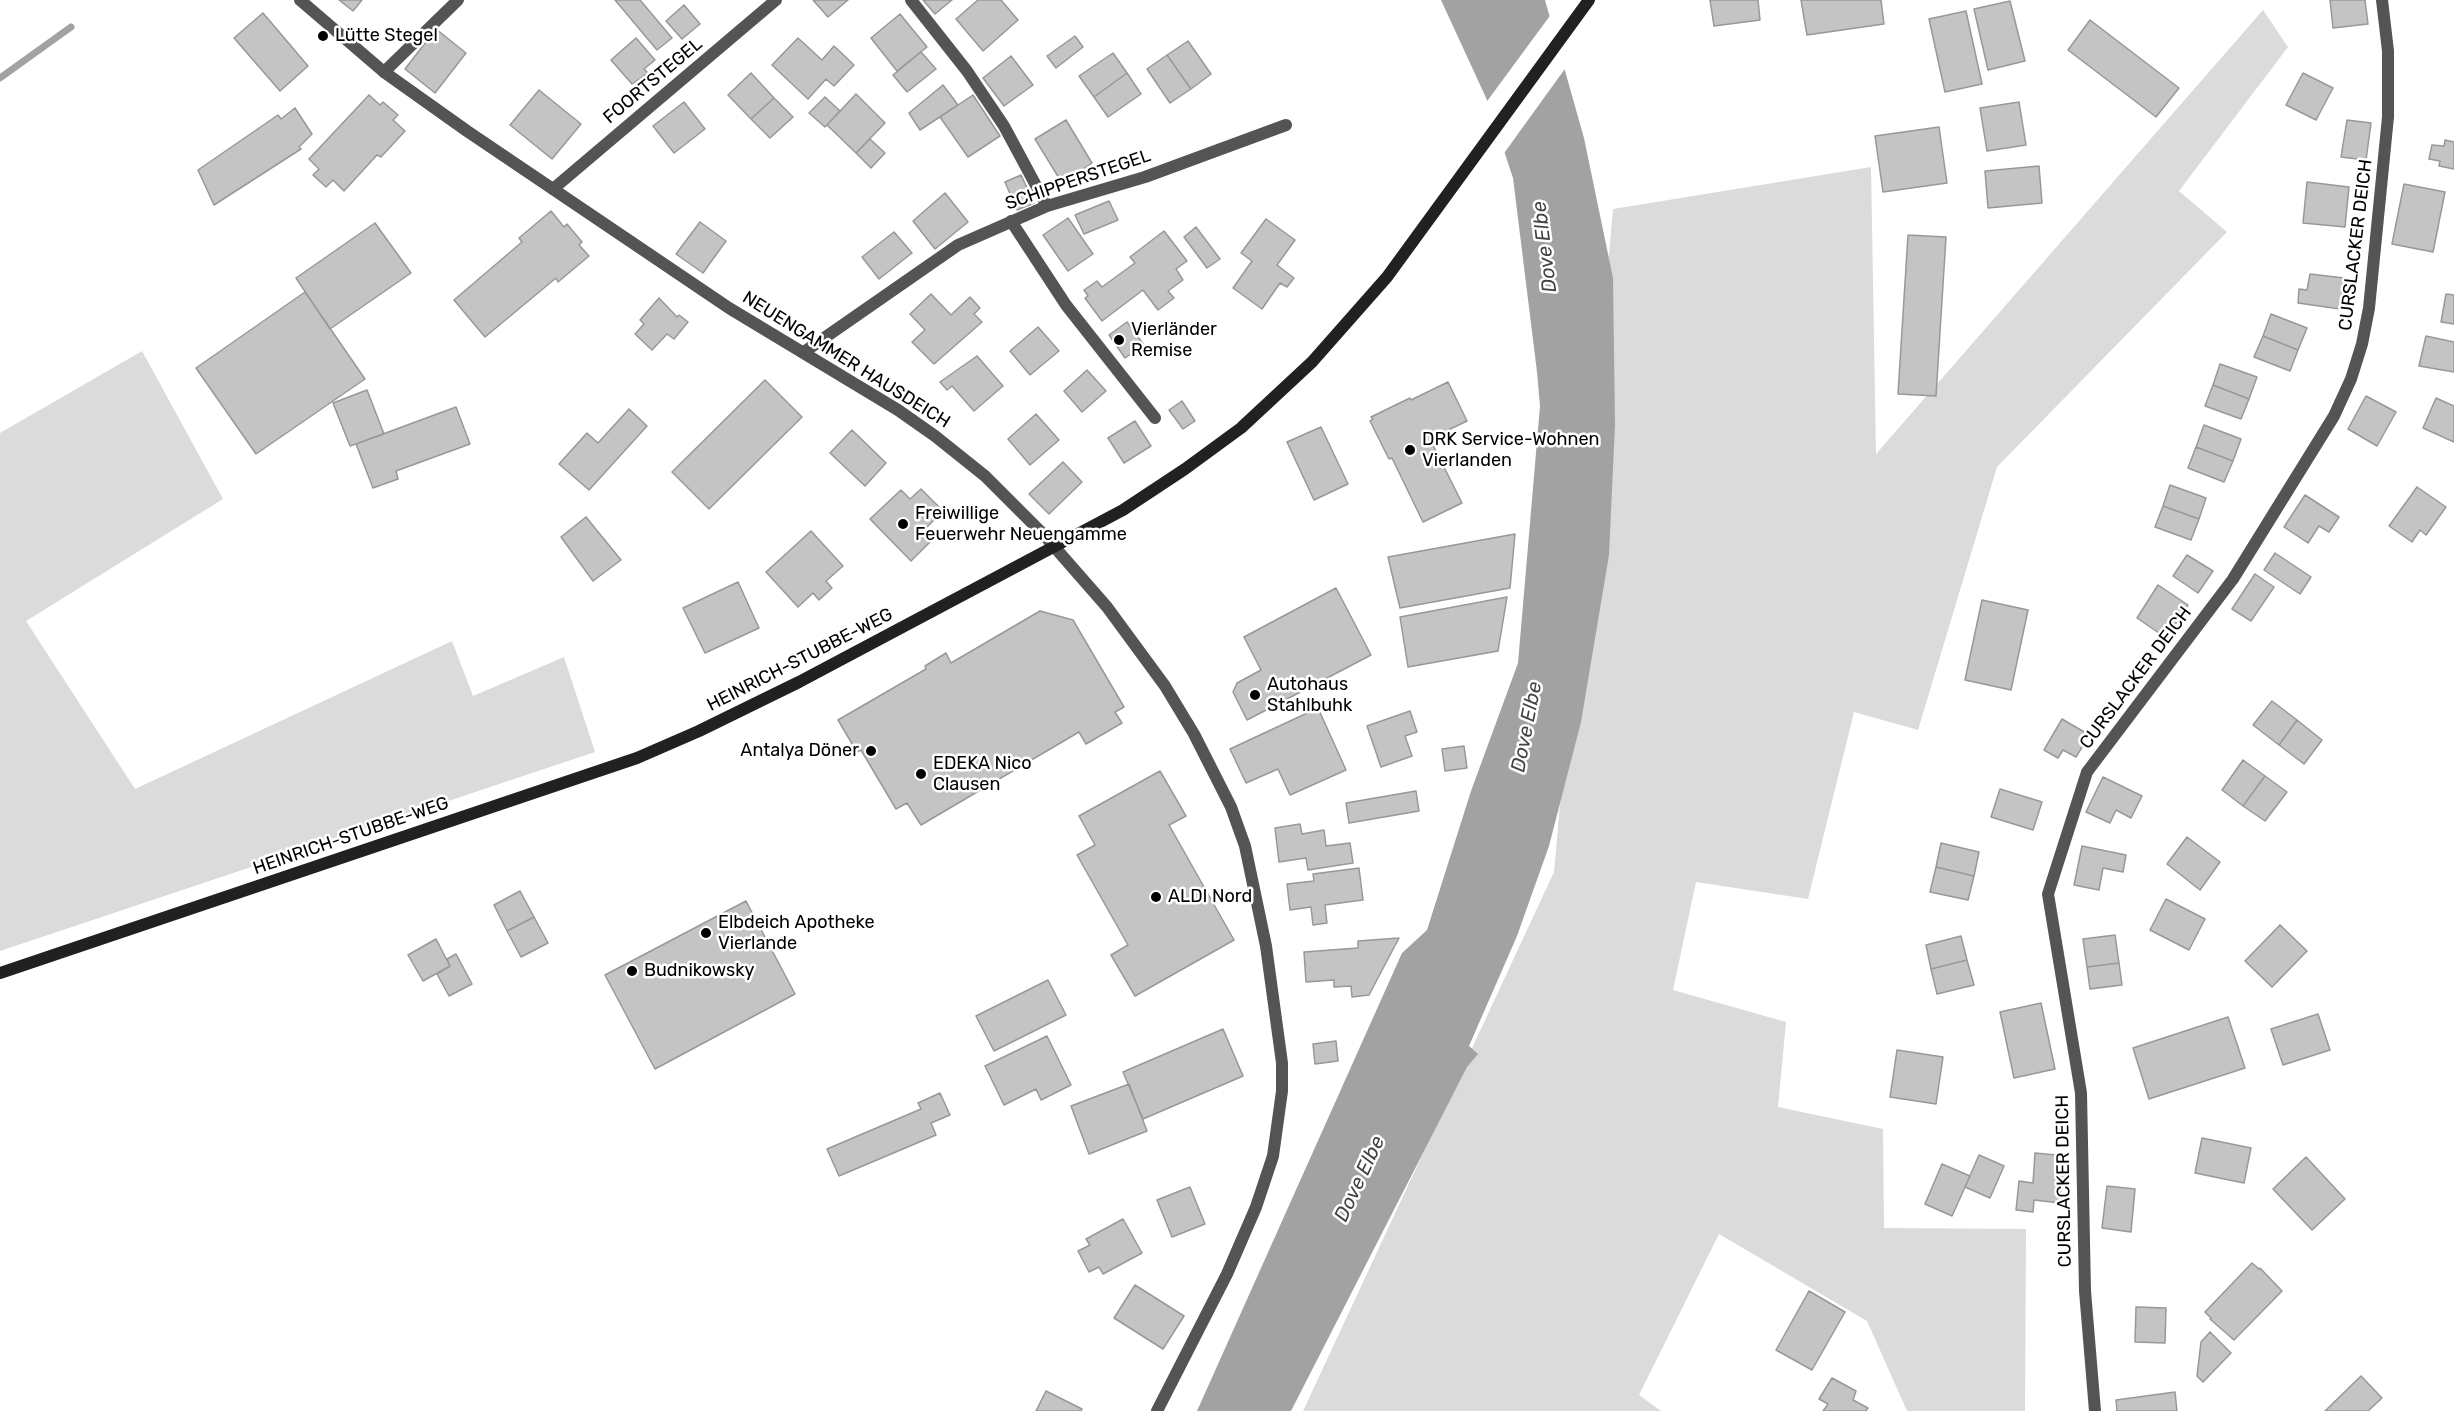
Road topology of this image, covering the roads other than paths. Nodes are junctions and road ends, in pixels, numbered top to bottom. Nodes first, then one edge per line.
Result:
1 (300, 0) edge
2 (458, 0) edge
3 (776, 0) edge
4 (910, 0) edge
5 (1589, 0) edge
6 (2382, 0) edge
7 (384, 72) junction
8 (1286, 125) dead end
9 (553, 189) junction
10 (1047, 206) junction
11 (1011, 221) junction
12 (804, 352) junction
13 (1155, 418) dead end
14 (1055, 546) junction
15 (0, 973) edge
16 (1157, 1411) edge
17 (2095, 1411) edge

1 - 7 street, NEUENGAMMER HAUSDEICH
2 - 7 street
3 - 9 street, FOORTSTEGEL
4 - 10 street
5 - 14 main road, HEINRICH-STUBBE-WEG
6 - 17 street, CURSLACKER DEICH
7 - 9 street, NEUENGAMMER HAUSDEICH
8 - 10 street, SCHIPPERSTEGEL
9 - 12 street, NEUENGAMMER HAUSDEICH
10 - 11 street, SCHIPPERSTEGEL
11 - 12 street, SCHIPPERSTEGEL
11 - 13 street
12 - 14 street, NEUENGAMMER HAUSDEICH
14 - 15 main road, HEINRICH-STUBBE-WEG
14 - 16 street, NEUENGAMMER HAUSDEICH

